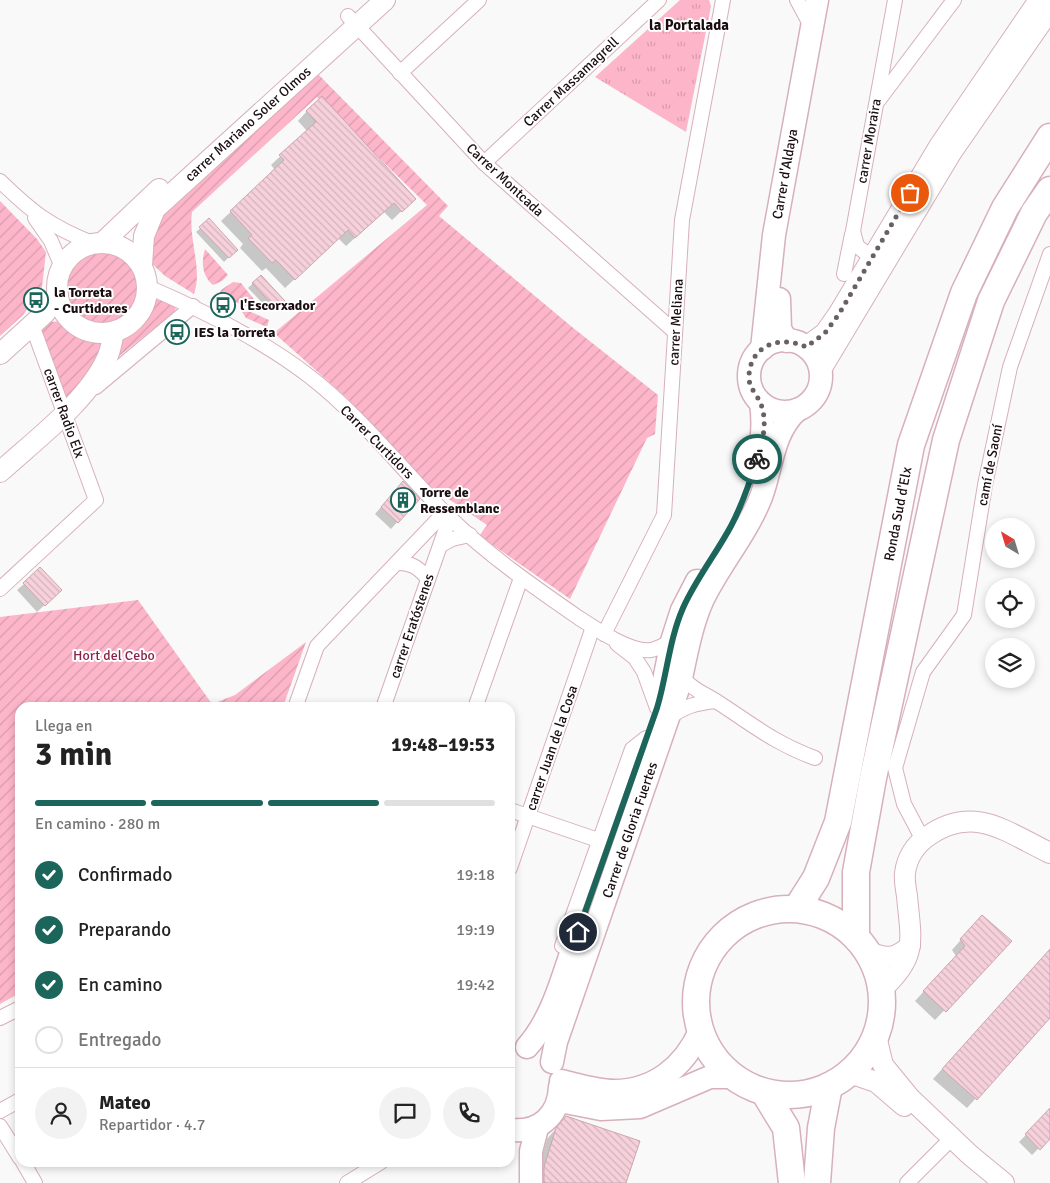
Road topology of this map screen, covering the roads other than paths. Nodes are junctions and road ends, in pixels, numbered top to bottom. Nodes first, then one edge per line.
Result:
1 (365, 0) edge
2 (385, 0) edge
3 (479, 0) edge
4 (659, 0) edge
5 (797, 0) edge
6 (817, 0) edge
7 (827, 0) edge
8 (895, 0) edge
9 (954, 0) edge
10 (1039, 0) edge
11 (721, 3) edge
12 (1050, 10) edge
13 (352, 21) junction
14 (812, 28) junction
15 (886, 50) junction
16 (906, 65) junction
17 (400, 73) junction
18 (876, 104) junction
19 (1050, 137) edge
20 (484, 163) junction
21 (0, 181) edge
22 (1050, 190) edge
23 (29, 209) junction
24 (853, 231) junction
25 (98, 243) junction
26 (864, 252) junction
27 (1050, 254) edge
28 (142, 265) junction
29 (62, 267) junction
30 (844, 274) dead end
31 (148, 286) junction
32 (58, 295) junction
33 (193, 306) junction
34 (32, 325) junction
35 (114, 332) junction
36 (675, 332) junction
37 (796, 344) junction
38 (762, 349) junction
39 (0, 354) edge
40 (820, 371) junction
41 (761, 403) junction
42 (797, 410) junction
43 (64, 413) junction
44 (0, 472) edge
45 (447, 514) junction
46 (470, 535) junction
47 (440, 545) junction
48 (397, 563) junction
49 (521, 578) junction
50 (428, 579) junction
51 (3, 581) edge
52 (603, 634) junction
53 (672, 642) junction
54 (681, 680) junction
55 (717, 701) junction
56 (297, 702) edge
57 (385, 702) edge
58 (477, 702) edge
59 (663, 714) junction
60 (646, 738) junction
61 (815, 758) dead end
62 (515, 812) edge
63 (528, 816) junction
64 (598, 840) junction
65 (922, 840) junction
66 (1050, 853) edge
67 (515, 854) edge
68 (797, 908) junction
69 (863, 944) junction
70 (910, 946) junction
71 (882, 989) junction
72 (552, 1002) junction
73 (15, 1010) edge
74 (0, 1018) edge
75 (700, 1032) junction
76 (876, 1036) junction
77 (519, 1048) edge
78 (733, 1077) junction
79 (839, 1080) junction
80 (557, 1081) junction
81 (764, 1092) junction
82 (15, 1103) edge
83 (0, 1111) edge
84 (0, 1126) edge
85 (537, 1128) junction
86 (515, 1130) edge
87 (950, 1141) junction
88 (515, 1149) edge
89 (15, 1150) edge
90 (25, 1167) edge
91 (373, 1167) edge
92 (1003, 1182) edge
93 (35, 1183) edge
94 (347, 1183) edge
95 (518, 1183) edge
96 (531, 1183) edge
97 (792, 1183) edge
98 (817, 1183) edge
99 (907, 1183) edge

1 - 13 main road, carrer Mariano Soler Olmos
2 - 13 main road, carrer Mariano Soler Olmos
3 - 17 street
4 - 20 street, Carrer Massamagrell
5 - 14 street
6 - 14 main road, Carrer d'Aldaya
7 - 37 main road, Carrer d'Aldaya
8 - 15 street, carrer Moraira
9 - 16 street
10 - 26 main road
11 - 36 street, carrer Meliana
12 - 40 main road
13 - 17 street, Carrer Montcada
13 - 25 main road, carrer Mariano Soler Olmos
13 - 28 main road, carrer Mariano Soler Olmos
14 - 38 main road, Carrer d'Aldaya
15 - 16 street
15 - 18 street, carrer Moraira
16 - 18 street
17 - 20 street, Carrer Montcada
18 - 24 street, carrer Moraira
19 - 68 highway, Ronda Sud d'Elx
20 - 36 street, Carrer Montcada
21 - 23 street
22 - 69 highway
23 - 25 street
23 - 29 street
24 - 26 street, carrer Moraira
24 - 30 street, carrer Moraira
25 - 28 main road
25 - 29 main road
26 - 37 main road
27 - 65 street, camí de Saoní
28 - 31 main road
29 - 32 main road
31 - 33 street, Carrer Curtidors
31 - 35 main road
32 - 34 main road
32 - 35 main road
33 - 43 street
33 - 45 street, Carrer Curtidors
34 - 39 main road
34 - 43 street, carrer Radio Elx
35 - 43 main road
36 - 52 street, carrer Meliana
37 - 38 main road
37 - 40 main road
38 - 41 main road
40 - 42 main road
41 - 42 main road
41 - 53 main road
42 - 54 main road
43 - 44 main road
43 - 51 street, carrer Radio Elx
45 - 46 street, Carrer Curtidors
45 - 47 street, carrer Eratóstenes
45 - 48 street
46 - 47 street
46 - 49 street, Carrer Curtidors
47 - 50 street, carrer Eratóstenes
48 - 50 street
48 - 56 street
49 - 52 street, Carrer Curtidors
49 - 58 street
50 - 57 street, carrer Eratóstenes
52 - 53 street, Carrer Curtidors
52 - 59 street, Carrer Curtidors
52 - 63 street, carrer Juan de la Cosa
53 - 59 main road
54 - 55 street
54 - 59 main road, Carrer de Gloria Fuertes
55 - 59 street
55 - 61 street
59 - 60 main road, Carrer de Gloria Fuertes
59 - 80 main road, Carrer de Gloria Fuertes
60 - 64 street, Carrer de Gloria Fuertes
60 - 72 main road, Carrer de Gloria Fuertes
62 - 63 street
63 - 64 street
63 - 67 street, carrer Juan de la Cosa
64 - 72 street, Carrer de Gloria Fuertes
65 - 66 main road
65 - 70 main road
68 - 69 highway
68 - 75 highway
69 - 70 main road
69 - 71 highway
70 - 71 main road
71 - 76 highway
72 - 77 main road, Carrer de Gloria Fuertes
73 - 74 street
75 - 78 highway
75 - 80 main road
76 - 79 highway
76 - 87 main road
77 - 80 main road
78 - 80 main road
78 - 81 highway
79 - 81 highway
79 - 87 main road
79 - 98 highway
80 - 85 main road
81 - 97 highway
82 - 83 street
84 - 89 street
85 - 86 main road
85 - 96 main road
87 - 92 main road
87 - 99 street
88 - 95 main road
90 - 93 street
91 - 94 street

